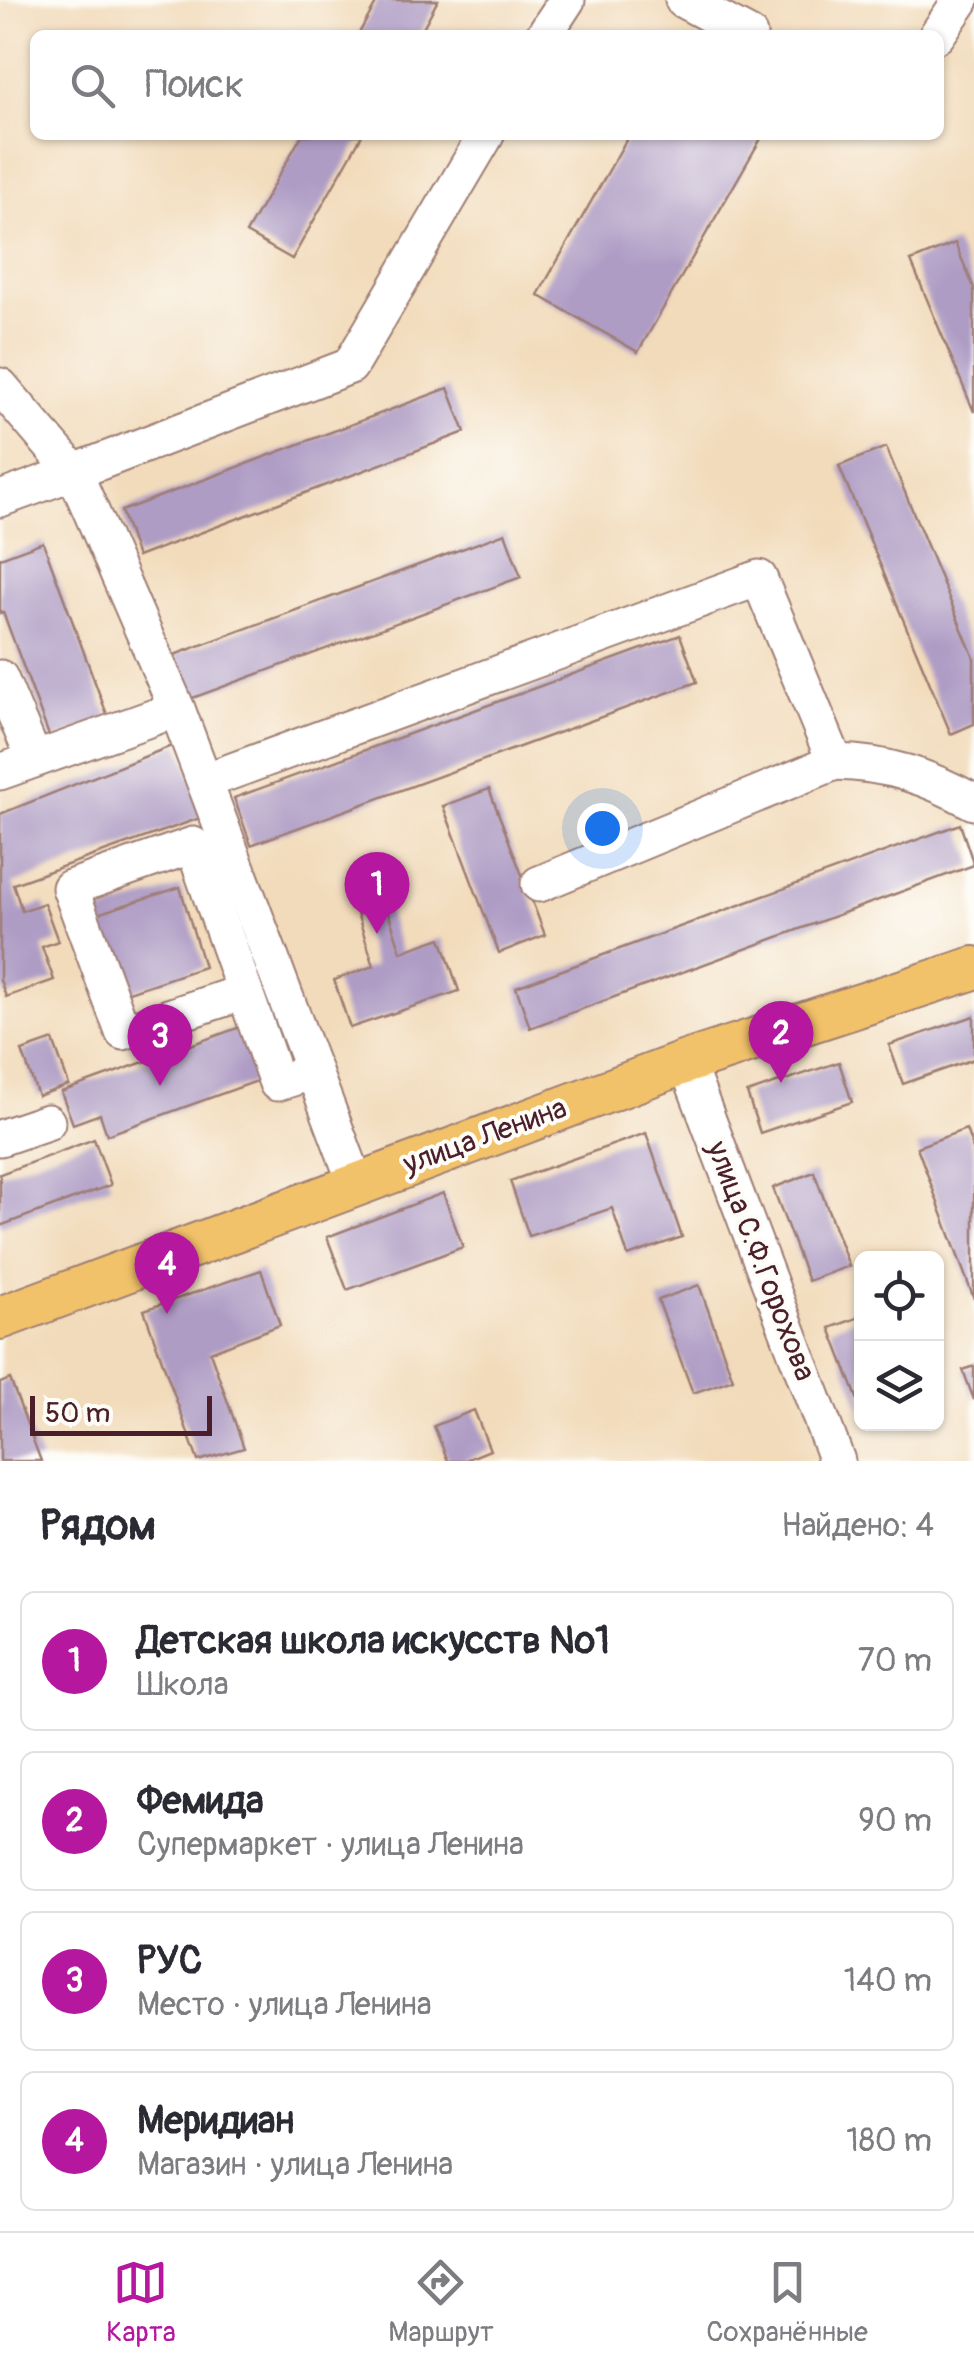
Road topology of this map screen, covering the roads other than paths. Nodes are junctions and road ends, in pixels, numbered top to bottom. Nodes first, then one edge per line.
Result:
1 (567, 0) edge
2 (683, 0) edge
3 (962, 0) edge
4 (547, 30) edge
5 (740, 30) edge
6 (941, 30) edge
7 (483, 140) edge
8 (0, 386) edge
9 (74, 472) junction
10 (0, 498) edge
11 (0, 678) edge
12 (177, 708) junction
13 (34, 759) junction
14 (835, 762) junction
15 (0, 772) edge
16 (204, 781) junction
17 (974, 802) edge
18 (539, 884) dead end
19 (974, 968) edge
20 (244, 992) junction
21 (686, 1062) junction
22 (314, 1071) junction
23 (46, 1122) dead end
24 (0, 1138) edge
25 (356, 1184) junction
26 (0, 1318) edge
27 (837, 1461) edge

1 - 4 street
2 - 5 street
3 - 6 street
7 - 9 street
8 - 9 street
9 - 10 street
9 - 12 street
11 - 13 street
12 - 13 street
12 - 16 street
13 - 15 street
14 - 16 street
14 - 17 street
14 - 18 street
16 - 22 street
19 - 21 main road, улица Ленина
20 - 20 street
20 - 22 street
21 - 25 main road, улица Ленина
21 - 27 street, улица С.Ф.Горохова
22 - 25 street
23 - 24 street
25 - 26 main road, улица Ленина

